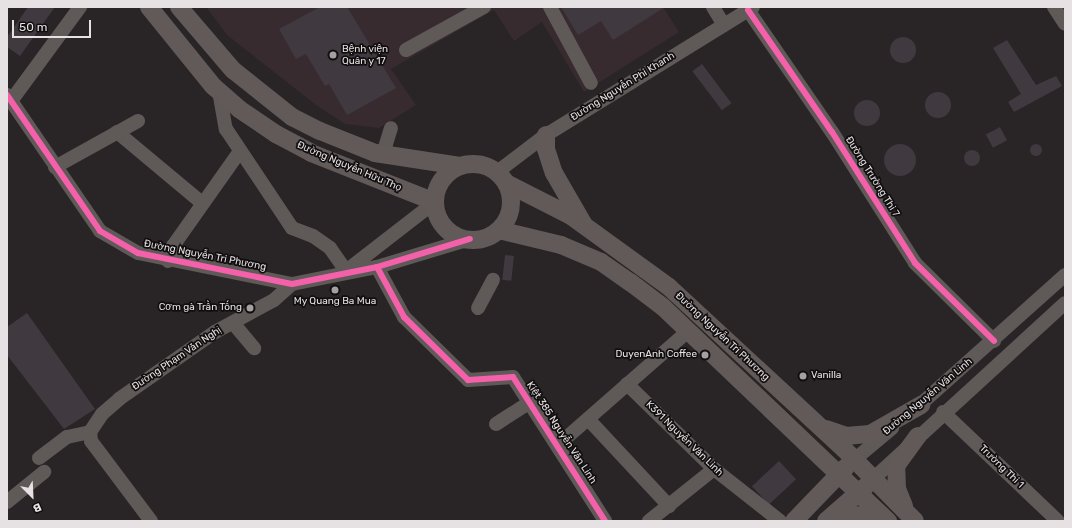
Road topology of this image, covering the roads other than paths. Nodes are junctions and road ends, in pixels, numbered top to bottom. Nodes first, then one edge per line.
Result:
1 (80, 7) edge
2 (149, 7) edge
3 (179, 7) edge
4 (484, 7) edge
5 (550, 7) edge
6 (713, 7) edge
7 (1054, 7) edge
8 (751, 8) edge
9 (1065, 24) edge
10 (724, 25) junction
11 (406, 50) dead end
12 (591, 83) dead end
13 (218, 91) junction
14 (9, 98) edge
15 (138, 121) dead end
16 (391, 128) dead end
17 (117, 132) junction
18 (546, 135) junction
19 (240, 151) junction
20 (383, 154) junction
21 (460, 166) junction
22 (55, 167) junction
23 (502, 177) junction
24 (435, 202) junction
25 (202, 203) junction
26 (585, 226) junction
27 (499, 230) junction
28 (470, 240) junction
29 (168, 261) junction
30 (377, 267) junction
31 (346, 271) junction
32 (1065, 275) edge
33 (493, 280) dead end
34 (292, 284) junction
35 (1065, 303) edge
36 (478, 308) dead end
37 (233, 323) junction
38 (688, 331) junction
39 (994, 341) junction
40 (254, 348) dead end
41 (627, 384) junction
42 (530, 402) junction
43 (921, 405) junction
44 (944, 412) junction
45 (588, 419) junction
46 (496, 424) dead end
47 (818, 425) junction
48 (90, 432) junction
49 (795, 435) junction
50 (918, 436) junction
51 (558, 445) junction
52 (39, 458) dead end
53 (854, 460) junction
54 (714, 469) junction
55 (44, 472) dead end
56 (838, 475) junction
57 (873, 479) junction
58 (857, 494) junction
59 (818, 496) junction
60 (7, 502) edge
61 (668, 506) junction
62 (912, 518) edge
63 (886, 520) edge
64 (151, 521) edge
65 (605, 521) edge
66 (649, 521) edge
67 (780, 521) edge
68 (794, 521) edge
69 (826, 521) edge
70 (838, 521) edge
71 (1058, 521) edge

1 - 14 street
2 - 13 main road, Đường Nguyễn Hữu Thọ
3 - 20 main road
4 - 11 street
5 - 12 street
6 - 10 street
7 - 9 street
8 - 10 street, Đường Nguyễn Phi Khanh
8 - 39 street, Đường Trường Thi 7
10 - 18 street, Đường Nguyễn Phi Khanh
13 - 19 street
13 - 24 main road, Đường Nguyễn Hữu Thọ
14 - 22 street, Đường Nguyễn Tri Phương
15 - 17 street
16 - 20 street
17 - 22 street
17 - 25 street
18 - 23 street, Đường Nguyễn Phi Khanh
18 - 26 main road
19 - 25 street
19 - 31 street
20 - 21 main road
21 - 23 main road
21 - 24 main road
22 - 29 street, Đường Nguyễn Tri Phương
23 - 26 main road, Đường Nguyễn Tri Phương
23 - 27 main road
24 - 28 main road
24 - 31 street, Đường Nguyễn Tri Phương
25 - 29 street
26 - 47 main road, Đường Nguyễn Tri Phương
27 - 28 main road
27 - 38 main road, Đường Nguyễn Tri Phương
28 - 30 street, Đường Nguyễn Tri Phương
29 - 34 street, Đường Nguyễn Tri Phương
30 - 31 street, Đường Nguyễn Tri Phương
30 - 42 street, Kiệt 385 Nguyễn Văn Linh
31 - 34 street, Đường Nguyễn Tri Phương
32 - 39 street, Đường Nguyễn Văn Linh
33 - 36 street
34 - 37 street, Đường Phạm Văn Nghị
35 - 44 street, Đường Nguyễn Văn Linh
37 - 40 street
37 - 48 street, Đường Phạm Văn Nghị
38 - 41 street
38 - 49 main road, Đường Nguyễn Tri Phương
39 - 43 street, Đường Nguyễn Văn Linh
41 - 45 street
41 - 54 street, K391 Nguyễn Văn Linh
42 - 46 street
42 - 51 street, Kiệt 385 Nguyễn Văn Linh
43 - 47 main road
43 - 53 street, Đường Nguyễn Văn Linh
44 - 50 street, Đường Nguyễn Văn Linh
44 - 71 street, Trường Thi 1
45 - 51 street
45 - 61 street
47 - 53 main road, Đường Nguyễn Tri Phương
48 - 52 street
48 - 64 street
49 - 56 main road, Đường Nguyễn Tri Phương
49 - 59 main road
50 - 57 street, Đường Nguyễn Văn Linh
50 - 62 main road
51 - 65 street, Kiệt 385 Nguyễn Văn Linh
53 - 56 main road, Đường Nguyễn Văn Linh
53 - 57 main road, Đường Nguyễn Tri Phương
54 - 61 street
54 - 67 street, K391 Nguyễn Văn Linh
55 - 60 street
56 - 58 main road, Đường Nguyễn Tri Phương
56 - 59 main road, Đường Nguyễn Văn Linh
57 - 58 main road, Đường Nguyễn Văn Linh
57 - 62 main road, Đường Nguyễn Tri Phương
58 - 63 main road, Đường Nguyễn Tri Phương
58 - 69 main road, Đường Nguyễn Văn Linh
59 - 68 main road, Đường Nguyễn Văn Linh
61 - 66 street
63 - 70 main road

